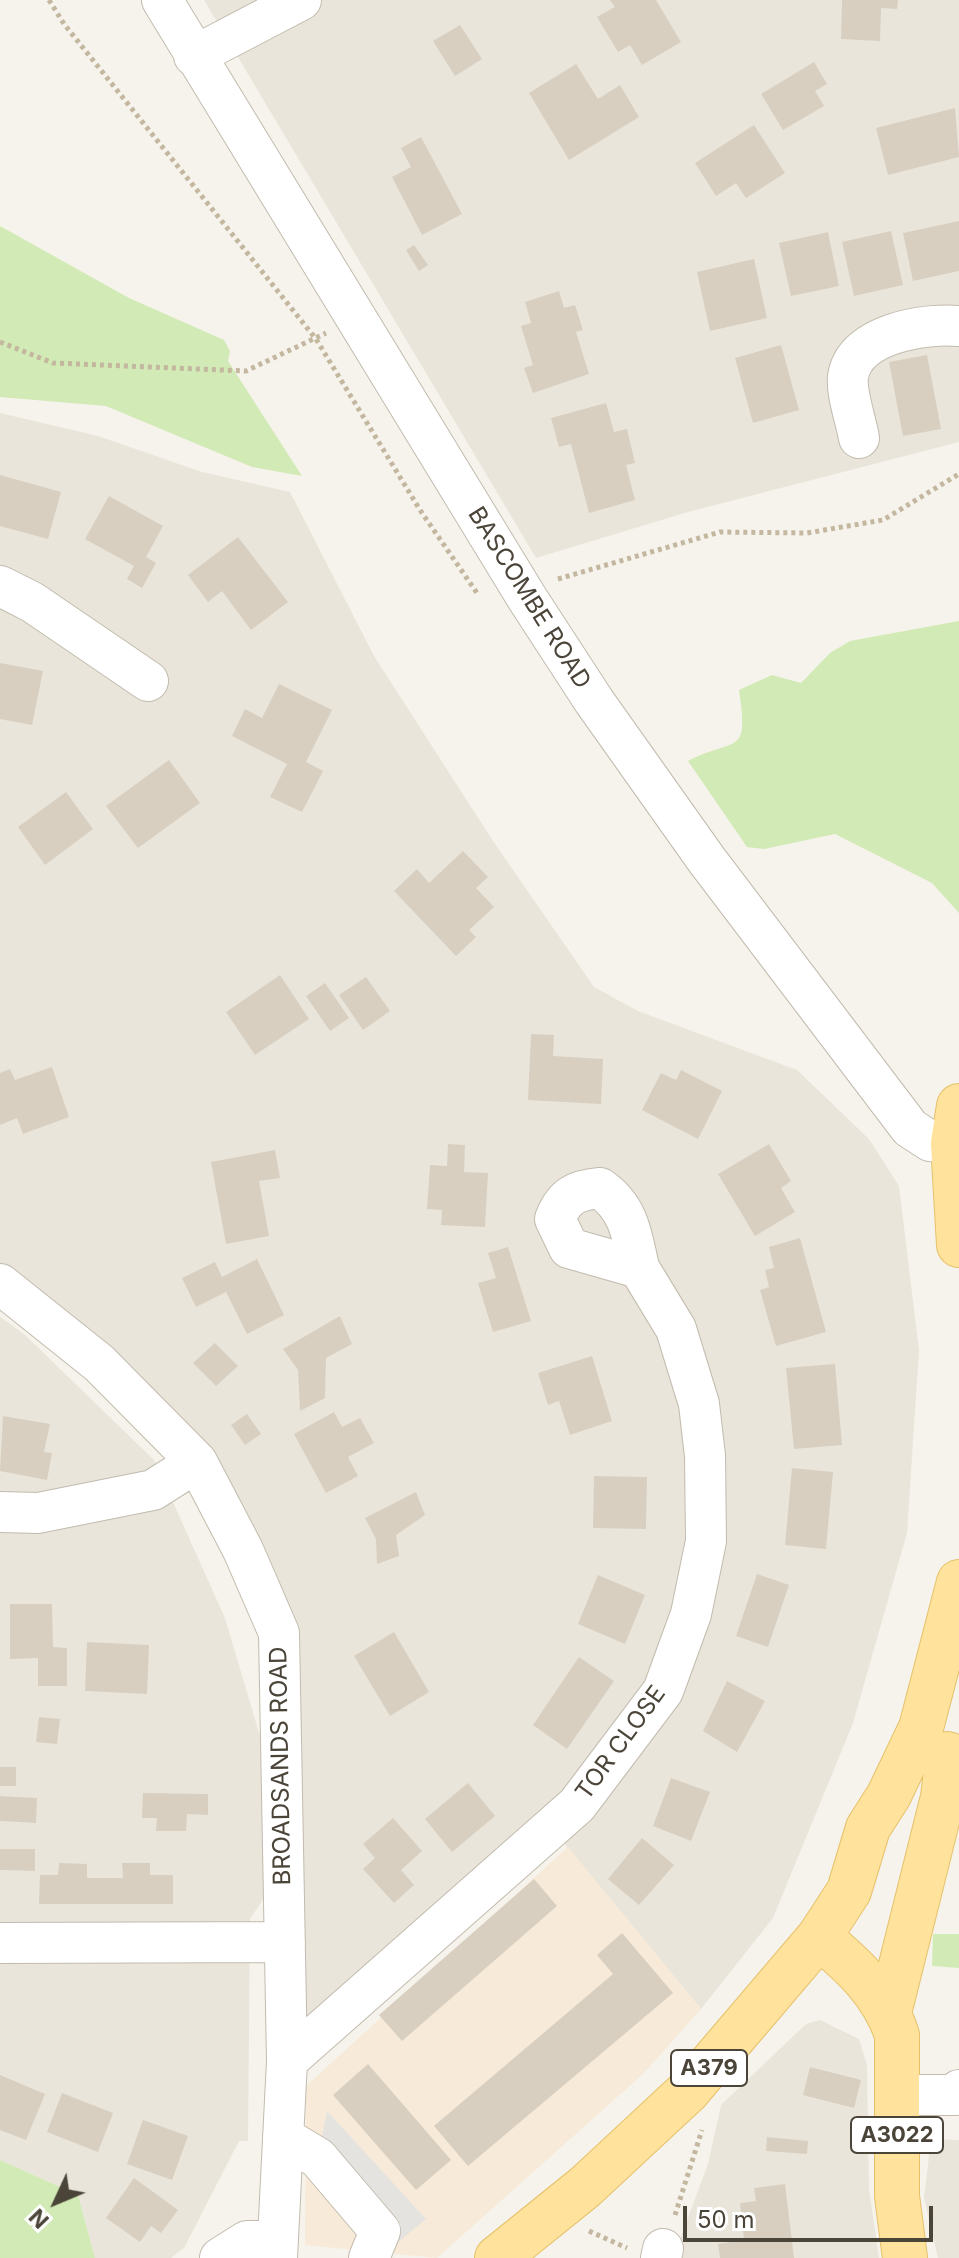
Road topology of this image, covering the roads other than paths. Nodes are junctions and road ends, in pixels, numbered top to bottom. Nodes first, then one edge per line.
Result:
1 (162, 0) edge
2 (301, 0) edge
3 (194, 56) junction
4 (959, 326) edge
5 (859, 438) dead end
6 (0, 586) edge
7 (148, 681) dead end
8 (957, 1131) edge
9 (959, 1245) edge
10 (639, 1268) dead end
11 (0, 1284) edge
12 (197, 1462) junction
13 (0, 1512) edge
14 (959, 1582) edge
15 (948, 1737) edge
16 (819, 1937) junction
17 (285, 1942) junction
18 (0, 1944) edge
19 (889, 2013) junction
20 (287, 2061) junction
21 (959, 2090) edge
22 (898, 2095) junction
23 (283, 2137) junction
24 (277, 2250) edge
25 (220, 2258) edge
26 (369, 2258) edge
27 (497, 2258) edge
28 (905, 2258) edge

1 - 3 street, BASCOMBE ROAD
2 - 3 street
3 - 8 street, BASCOMBE ROAD
4 - 5 street
6 - 7 street
8 - 9 main road
10 - 20 street, TOR CLOSE
11 - 12 street, BROADSANDS ROAD
12 - 13 street
12 - 17 street, BROADSANDS ROAD
14 - 15 main road, A3022
15 - 16 main road
15 - 19 main road, A3022
16 - 19 main road, A3022
16 - 27 main road, A379
17 - 18 street
17 - 20 street, BROADSANDS ROAD
19 - 22 main road, A3022
20 - 23 street, BROADSANDS ROAD
21 - 22 street
22 - 28 main road, A3022
23 - 24 street, BROADSANDS ROAD
23 - 26 street
24 - 25 street

